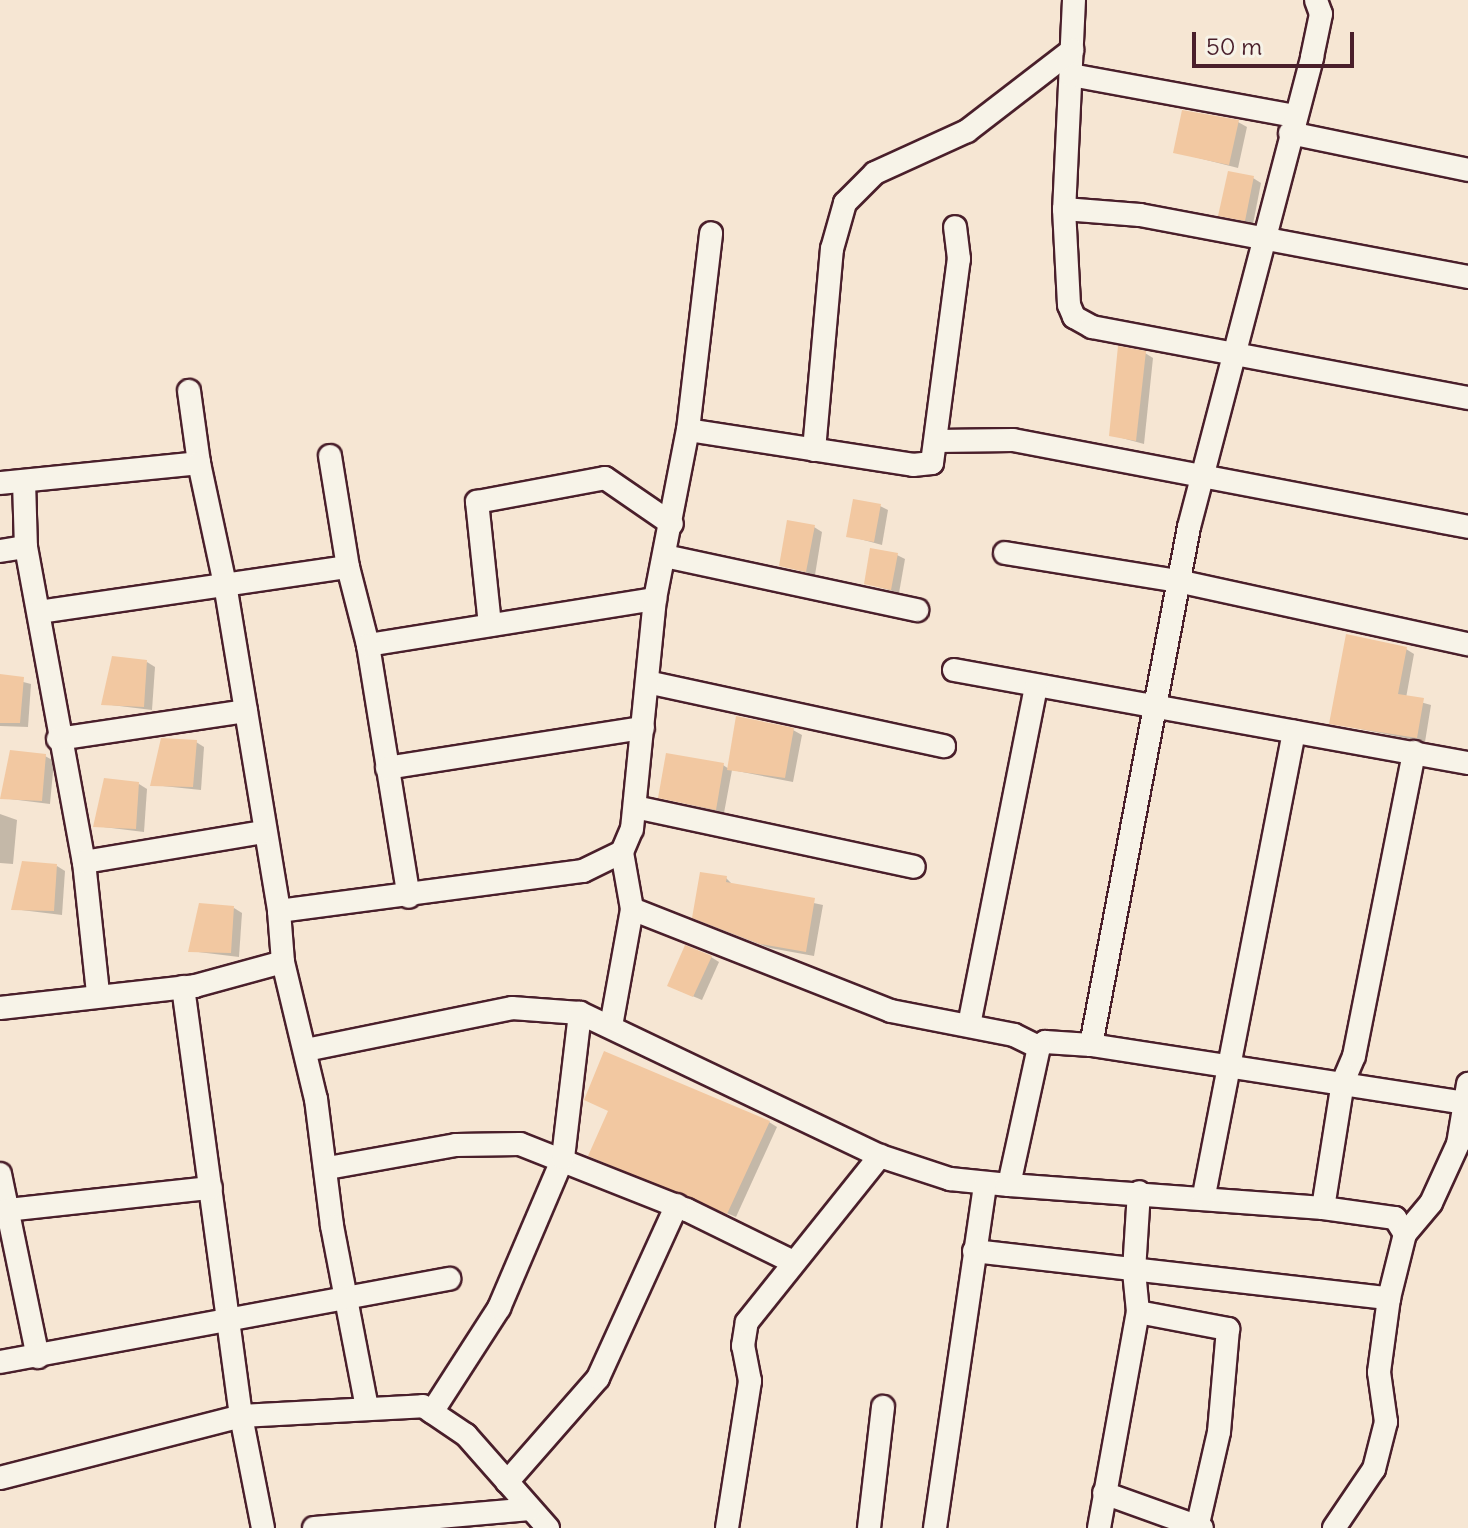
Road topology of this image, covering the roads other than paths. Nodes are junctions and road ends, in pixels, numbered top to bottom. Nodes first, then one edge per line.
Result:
1 (1074, 0) edge
2 (1316, 0) edge
3 (1072, 50) junction
4 (1071, 75) junction
5 (1292, 125) junction
6 (1468, 170) edge
7 (1064, 209) junction
8 (955, 227) dead end
9 (711, 233) dead end
10 (1261, 239) junction
11 (1468, 277) edge
12 (1233, 353) junction
13 (189, 391) dead end
14 (1468, 398) edge
15 (688, 430) junction
16 (937, 441) junction
17 (814, 450) junction
18 (330, 456) dead end
19 (199, 463) junction
20 (1200, 477) junction
21 (24, 481) junction
22 (0, 483) edge
23 (672, 524) junction
24 (1468, 527) edge
25 (26, 547) junction
26 (0, 551) edge
27 (1005, 553) dead end
28 (665, 556) junction
29 (348, 567) junction
30 (1178, 581) junction
31 (225, 584) junction
32 (655, 599) junction
33 (917, 610) dead end
34 (39, 612) junction
35 (490, 625) junction
36 (1468, 644) edge
37 (368, 645) junction
38 (954, 670) dead end
39 (647, 682) junction
40 (1036, 687) junction
41 (1153, 706) junction
42 (246, 711) junction
43 (643, 728) junction
44 (1294, 732) junction
45 (58, 739) junction
46 (944, 746) dead end
47 (1414, 752) junction
48 (1468, 763) edge
49 (387, 768) junction
50 (635, 807) junction
51 (264, 832) junction
52 (622, 852) junction
53 (84, 862) junction
54 (914, 867) dead end
55 (409, 897) junction
56 (632, 909) junction
57 (279, 911) junction
58 (283, 962) junction
59 (183, 987) junction
60 (98, 993) junction
61 (0, 1008) edge
62 (580, 1013) junction
63 (969, 1025) junction
64 (611, 1026) junction
65 (1091, 1045) junction
66 (1039, 1047) junction
67 (306, 1050) junction
68 (1226, 1063) junction
69 (1343, 1082) junction
70 (1467, 1094) edge
71 (1463, 1145) edge
72 (880, 1156) junction
73 (563, 1158) junction
74 (328, 1168) junction
75 (0, 1174) edge
76 (985, 1184) junction
77 (1009, 1185) junction
78 (211, 1188) junction
79 (1139, 1192) junction
80 (1204, 1195) junction
81 (677, 1205) junction
82 (1323, 1208) junction
83 (7, 1210) junction
84 (1405, 1234) junction
85 (974, 1251) junction
86 (793, 1262) junction
87 (1134, 1271) junction
88 (449, 1279) dead end
89 (344, 1298) junction
90 (1389, 1298) junction
91 (1138, 1312) junction
92 (227, 1319) junction
93 (38, 1357) junction
94 (0, 1362) edge
95 (367, 1407) junction
96 (883, 1407) dead end
97 (432, 1412) junction
98 (241, 1416) junction
99 (0, 1478) edge
100 (507, 1482) junction
101 (1104, 1493) junction
102 (530, 1509) junction
103 (1199, 1527) edge
104 (263, 1528) edge
105 (314, 1528) edge
106 (548, 1528) edge
107 (727, 1528) edge
108 (869, 1528) edge
109 (935, 1528) edge
110 (1099, 1528) edge
111 (1334, 1528) edge

1 - 3 street
2 - 5 street
3 - 4 street
3 - 17 street
4 - 5 street
4 - 7 street
5 - 6 street
5 - 10 street
7 - 10 street
7 - 12 street
8 - 16 street
9 - 15 street
10 - 11 street
10 - 12 street
12 - 14 street
12 - 20 street
13 - 19 street
15 - 17 street
15 - 23 street
16 - 17 street
16 - 20 street
18 - 29 street
19 - 21 street
19 - 31 street
20 - 24 street
20 - 30 street
21 - 22 street
21 - 25 street
23 - 28 street
23 - 35 street
25 - 26 street
25 - 34 street
27 - 30 street
28 - 32 street
28 - 33 street
29 - 31 street
29 - 37 street
30 - 36 street
30 - 41 street
31 - 34 street
31 - 42 street
32 - 35 street
32 - 39 street
34 - 45 street
35 - 37 street
37 - 49 street
38 - 40 street
39 - 43 street
39 - 46 street
40 - 41 street
40 - 63 street
41 - 44 street
41 - 65 street
42 - 45 street
42 - 51 street
43 - 49 street
43 - 50 street
44 - 47 street
44 - 68 street
45 - 53 street
47 - 48 street
47 - 69 street
49 - 55 street
50 - 52 street
50 - 54 street
51 - 53 street
51 - 57 street
52 - 55 street
52 - 56 street
53 - 60 street
55 - 57 street
56 - 63 street
56 - 64 street
57 - 58 street
58 - 59 street
58 - 67 street
59 - 60 street
59 - 78 street
60 - 61 street
62 - 64 street
62 - 67 street
62 - 73 street
63 - 66 street
64 - 72 street
65 - 66 street
65 - 68 street
66 - 77 street
67 - 74 street
68 - 69 street
68 - 80 street
69 - 70 street
69 - 82 street
70 - 71 street
71 - 84 street
72 - 76 street
72 - 86 street
73 - 74 street
73 - 81 street
73 - 97 street
74 - 89 street
75 - 83 street
76 - 77 street
76 - 85 street
77 - 79 street
78 - 83 street
78 - 92 street
79 - 80 street
79 - 87 street
80 - 82 street
81 - 86 street
81 - 100 street
82 - 84 street
83 - 93 street
84 - 90 street
85 - 87 street
85 - 109 street
86 - 107 street
87 - 90 street
87 - 91 street
88 - 89 street
89 - 92 street
89 - 95 street
90 - 111 street
91 - 101 street
91 - 103 street
92 - 93 street
92 - 98 street
93 - 94 street
95 - 97 street
95 - 98 street
96 - 108 street
97 - 100 street
98 - 99 street
98 - 104 street
100 - 102 street
101 - 103 street
101 - 110 street
102 - 105 street
102 - 106 street

